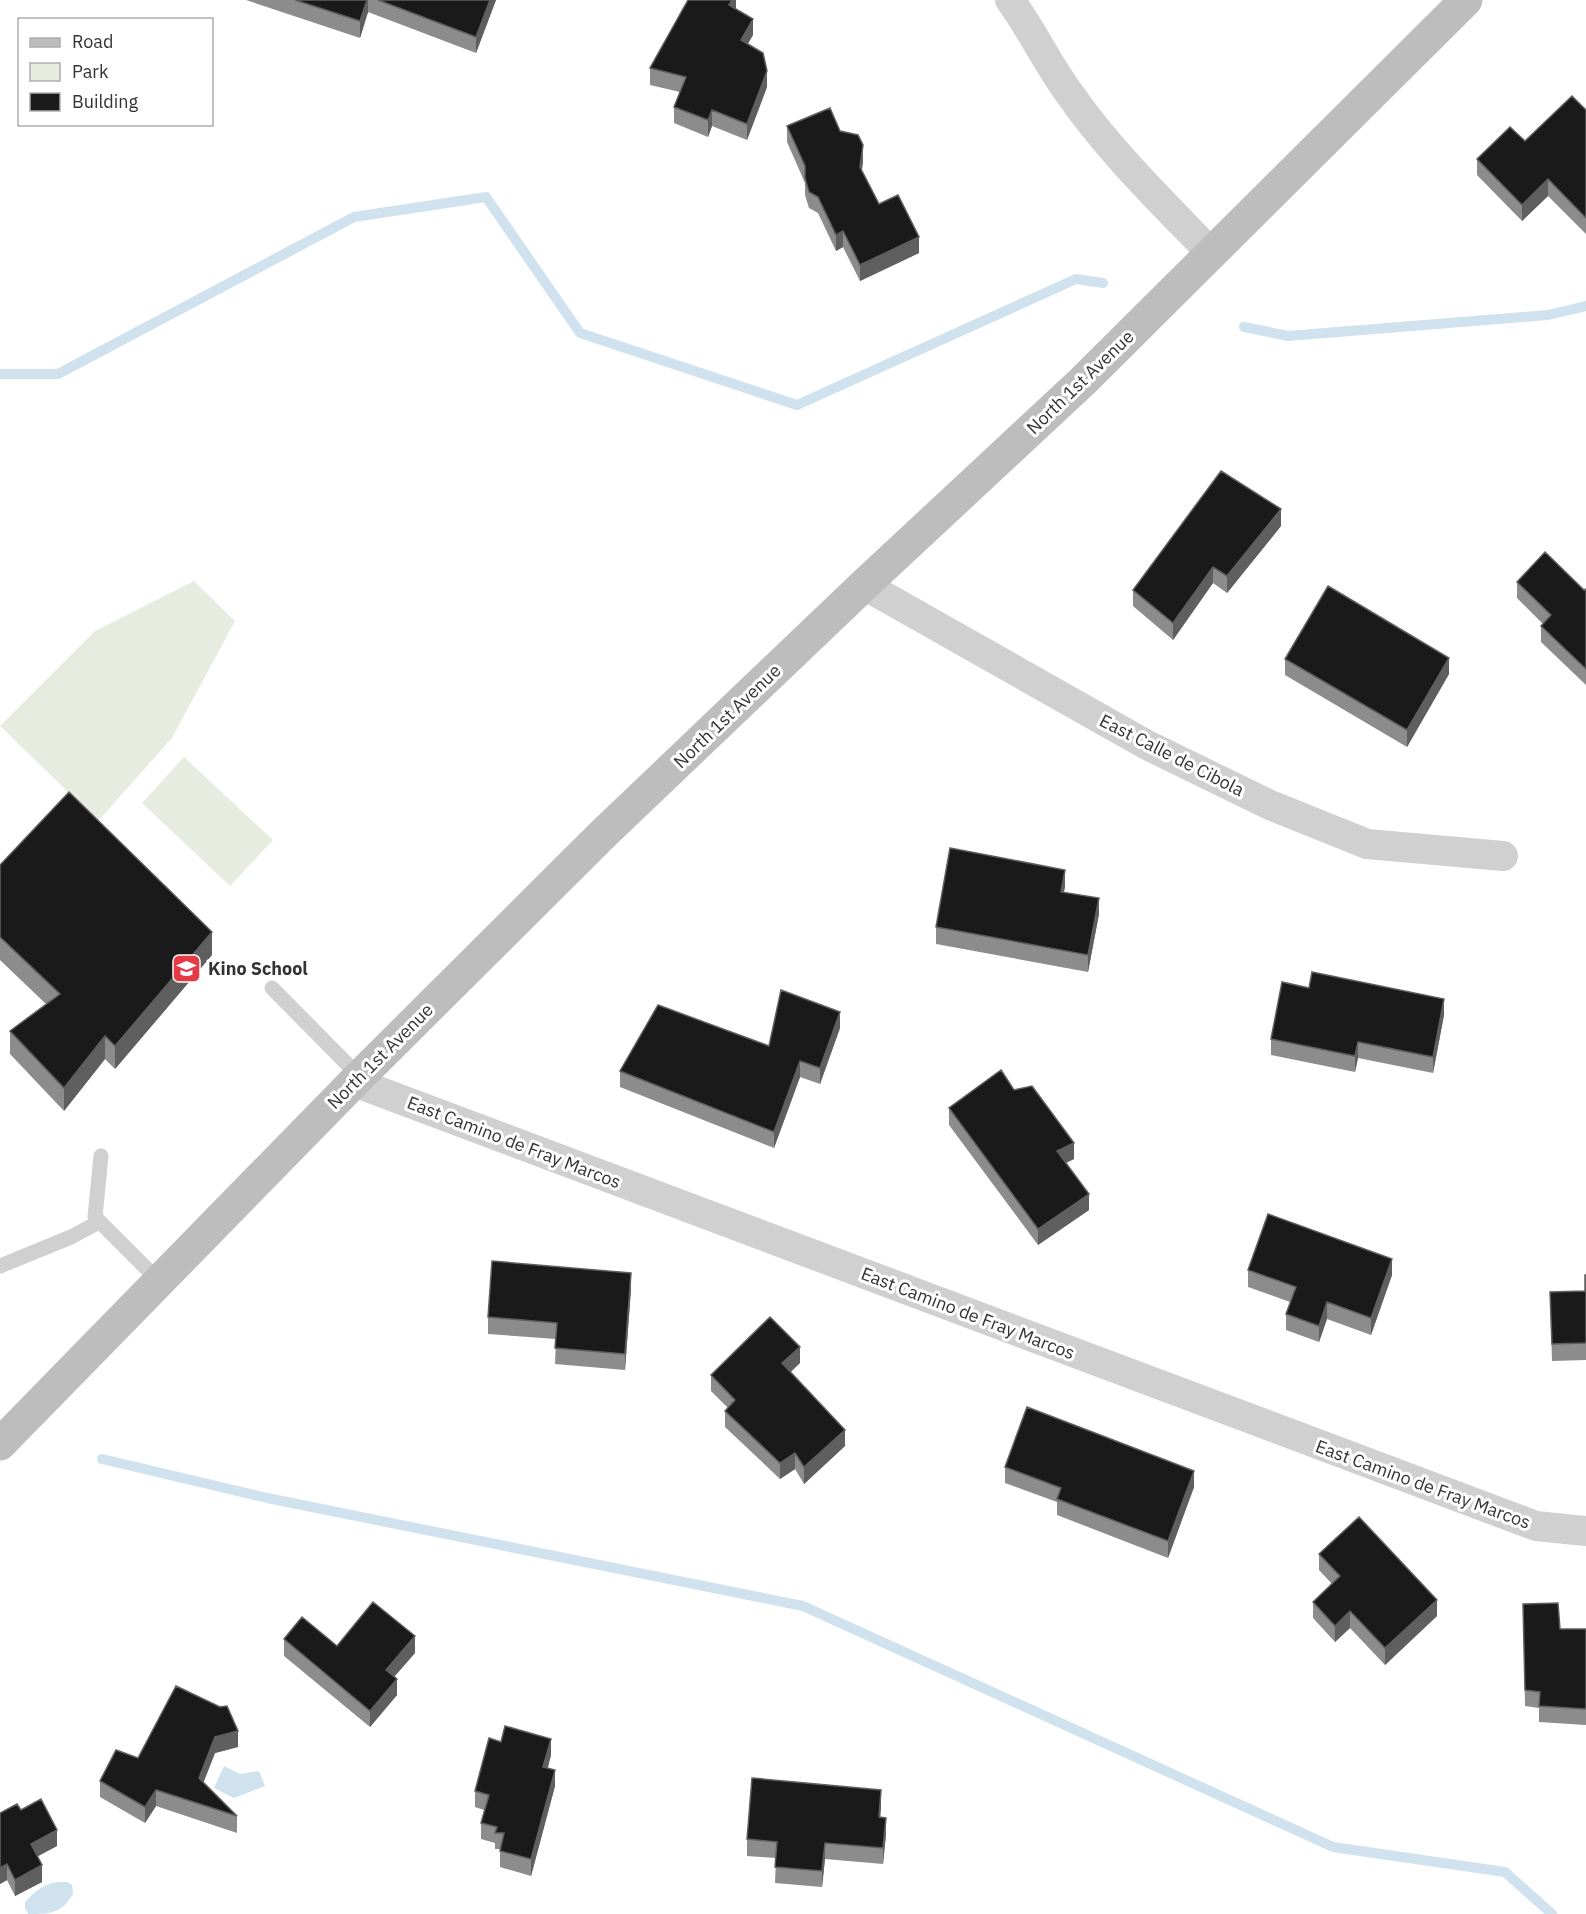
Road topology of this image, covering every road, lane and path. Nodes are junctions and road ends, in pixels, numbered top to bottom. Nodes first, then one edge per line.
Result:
1 (1010, 0) edge
2 (1466, 0) edge
3 (1212, 254) junction
4 (864, 585) junction
5 (1503, 856) dead end
6 (272, 988) dead end
7 (356, 1079) junction
8 (101, 1156) dead end
9 (99, 1222) junction
10 (0, 1266) edge
11 (160, 1282) junction
12 (0, 1444) edge
13 (1586, 1532) edge

1 - 3 street
2 - 3 main road, North 1st Avenue
3 - 4 main road, North 1st Avenue
4 - 5 street, East Calle de Cibola
4 - 7 main road, North 1st Avenue
6 - 7 lane
7 - 11 main road, North 1st Avenue
7 - 13 street, East Camino de Fray Marcos
8 - 9 lane
9 - 10 lane
9 - 11 lane
11 - 12 main road, North 1st Avenue

